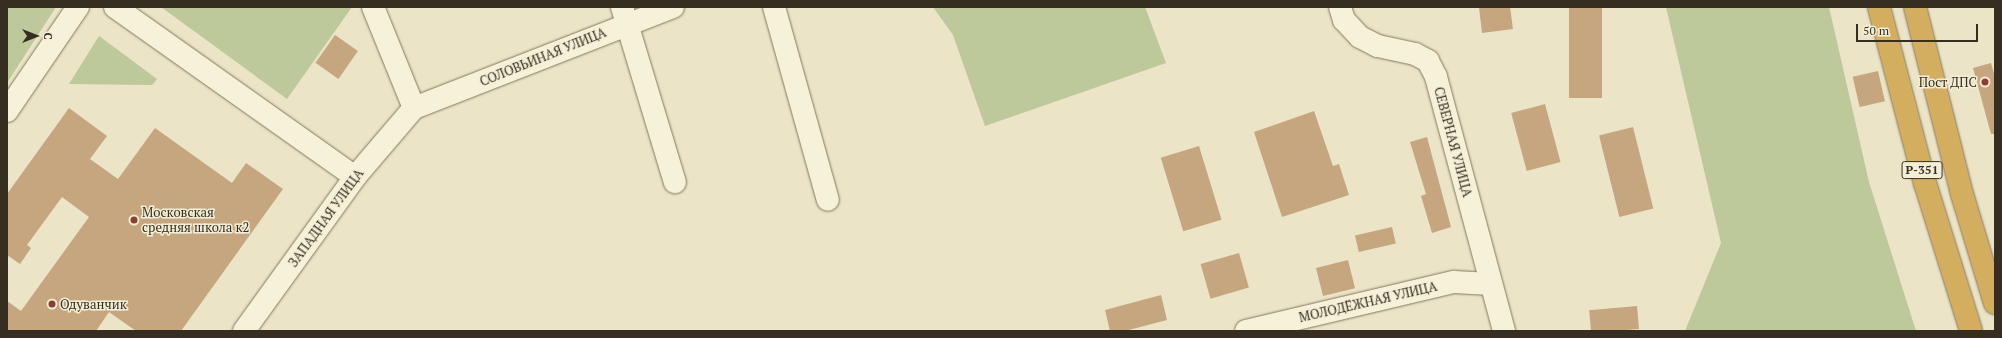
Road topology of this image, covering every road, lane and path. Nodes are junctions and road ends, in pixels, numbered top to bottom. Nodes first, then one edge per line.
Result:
1 (78, 7) edge
2 (115, 7) edge
3 (373, 7) edge
4 (673, 7) edge
5 (774, 7) edge
6 (1340, 7) edge
7 (1879, 7) edge
8 (1915, 7) edge
9 (625, 15) edge
10 (414, 108) junction
11 (7, 111) edge
12 (355, 177) junction
13 (674, 182) dead end
14 (828, 200) dead end
15 (1491, 284) junction
16 (1995, 303) edge
17 (244, 331) edge
18 (1246, 331) edge
19 (1504, 331) edge
20 (1971, 331) edge

1 - 11 street
2 - 12 street
3 - 10 street
4 - 9 street, СОЛОВЬИНАЯ УЛИЦА
5 - 14 street
6 - 15 street, СЕВЕРНАЯ УЛИЦА
7 - 20 highway, Р-351
8 - 16 highway, Р-351
9 - 10 street, СОЛОВЬИНАЯ УЛИЦА
9 - 13 street
10 - 12 street, ЗАПАДНАЯ УЛИЦА
12 - 17 street, ЗАПАДНАЯ УЛИЦА
15 - 18 street, МОЛОДЁЖНАЯ УЛИЦА
15 - 19 street, СЕВЕРНАЯ УЛИЦА

